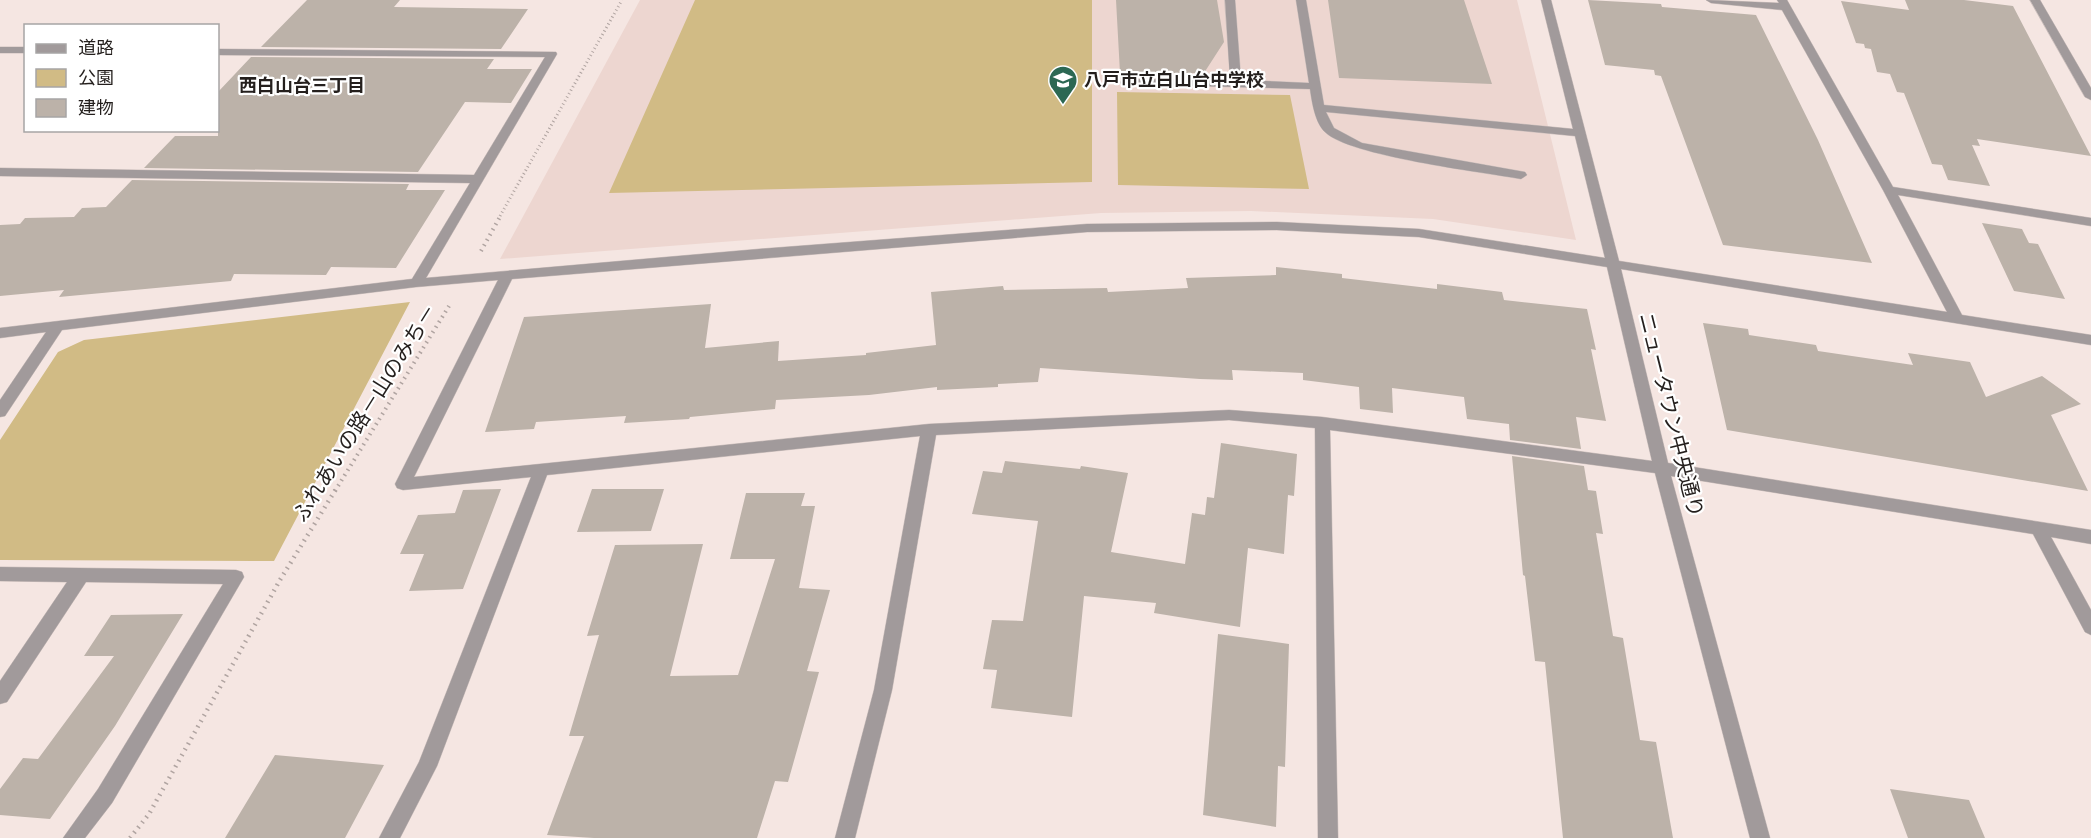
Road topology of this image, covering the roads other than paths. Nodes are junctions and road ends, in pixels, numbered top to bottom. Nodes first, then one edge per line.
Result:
1 (1230, 0) edge
2 (1301, 0) edge
3 (1546, 0) edge
4 (1710, 0) edge
5 (2035, 0) edge
6 (1784, 3) edge
7 (0, 50) edge
8 (24, 50) edge
9 (219, 52) edge
10 (1125, 82) dead end
11 (1236, 83) junction
12 (1315, 86) junction
13 (2091, 98) edge
14 (1319, 108) junction
15 (1580, 133) junction
16 (0, 172) edge
17 (1521, 176) dead end
18 (477, 179) junction
19 (1889, 190) junction
20 (2091, 222) edge
21 (1613, 263) junction
22 (507, 275) junction
23 (416, 283) junction
24 (1956, 318) junction
25 (58, 325) junction
26 (0, 333) edge
27 (2063, 335) junction
28 (2091, 340) edge
29 (2091, 350) edge
30 (0, 412) edge
31 (1322, 423) junction
32 (929, 429) junction
33 (1661, 468) junction
34 (541, 471) junction
35 (2037, 526) junction
36 (2091, 537) edge
37 (0, 574) edge
38 (81, 574) junction
39 (2091, 627) edge
40 (0, 696) edge
41 (73, 838) edge
42 (389, 838) edge
43 (845, 838) edge
44 (1328, 838) edge
45 (1760, 838) edge

1 - 11 street
2 - 12 street
3 - 15 street, ニュータウン中央通り
4 - 6 street
5 - 13 street
6 - 19 street
7 - 8 street
9 - 18 street
10 - 11 street
11 - 12 street
12 - 14 street
14 - 15 street
14 - 17 street
15 - 21 street, ニュータウン中央通り
16 - 18 street
18 - 23 street
19 - 20 street
19 - 24 street
21 - 22 street
21 - 24 street
21 - 33 street, ニュータウン中央通り
22 - 23 street
22 - 34 street
23 - 25 street
24 - 27 street
25 - 26 street
25 - 30 street
27 - 28 street
27 - 29 street
31 - 32 street
31 - 33 street
31 - 44 street
32 - 34 street
32 - 43 street
33 - 35 street
33 - 45 street, ニュータウン中央通り
34 - 42 street
35 - 36 street
35 - 39 street
37 - 38 street
38 - 40 street
38 - 41 street

